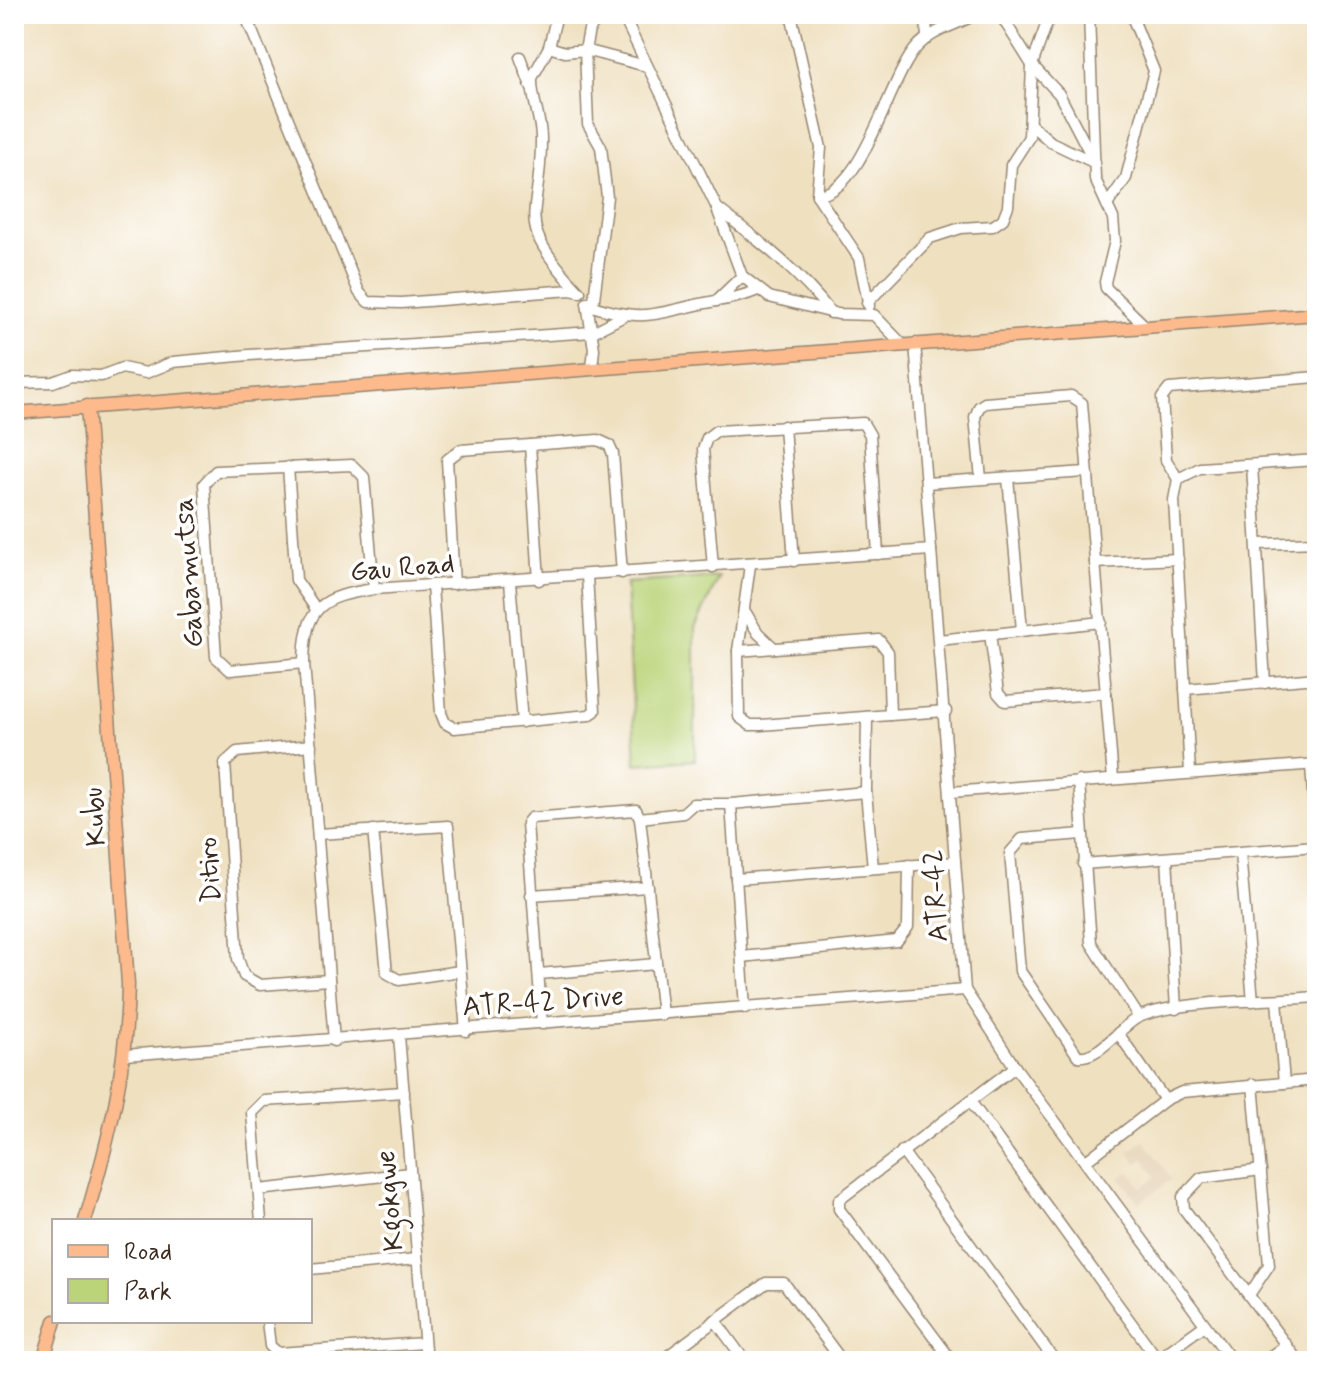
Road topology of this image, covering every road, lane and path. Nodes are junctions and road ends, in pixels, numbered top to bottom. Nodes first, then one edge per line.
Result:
1 (245, 14) edge
2 (557, 14) edge
3 (602, 14) edge
4 (609, 14) edge
5 (926, 14) edge
6 (976, 14) edge
7 (1000, 14) edge
8 (1037, 14) edge
9 (1050, 14) edge
10 (1089, 14) edge
11 (1131, 14) edge
12 (790, 16) edge
13 (622, 18) edge
14 (1043, 28) junction
15 (927, 39) junction
16 (549, 47) junction
17 (585, 50) junction
18 (520, 57) dead end
19 (1032, 65) junction
20 (646, 66) junction
21 (532, 87) junction
22 (1031, 125) junction
23 (1095, 163) junction
24 (817, 195) junction
25 (1107, 205) junction
26 (716, 206) junction
27 (742, 276) junction
28 (758, 290) junction
29 (580, 292) junction
30 (716, 301) junction
31 (867, 303) junction
32 (589, 305) junction
33 (831, 313) junction
34 (1317, 314) edge
35 (874, 315) junction
36 (624, 316) junction
37 (1145, 326) junction
38 (593, 332) junction
39 (909, 343) junction
40 (592, 368) junction
41 (1317, 377) edge
42 (14, 383) edge
43 (87, 406) junction
44 (60, 408) junction
45 (14, 413) edge
46 (784, 426) junction
47 (89, 434) junction
48 (530, 445) junction
49 (1317, 460) edge
50 (1252, 465) junction
51 (288, 467) junction
52 (1086, 472) junction
53 (1008, 478) junction
54 (981, 479) junction
55 (1178, 479) junction
56 (926, 483) junction
57 (1317, 542) edge
58 (1258, 544) junction
59 (931, 550) junction
60 (878, 554) junction
61 (1178, 559) junction
62 (794, 561) junction
63 (1095, 563) junction
64 (750, 565) junction
65 (713, 567) junction
66 (622, 573) junction
67 (587, 576) junction
68 (539, 580) junction
69 (510, 582) junction
70 (454, 584) junction
71 (432, 586) junction
72 (374, 589) junction
73 (316, 609) junction
74 (746, 613) junction
75 (1101, 622) junction
76 (1022, 630) junction
77 (990, 634) junction
78 (939, 640) junction
79 (774, 648) junction
80 (738, 651) junction
81 (304, 663) junction
82 (1317, 678) edge
83 (1265, 683) junction
84 (1185, 689) junction
85 (1106, 693) junction
86 (946, 711) junction
87 (890, 715) junction
88 (867, 717) junction
89 (522, 722) junction
90 (311, 745) junction
91 (1314, 764) edge
92 (1190, 772) junction
93 (1113, 779) junction
94 (1079, 781) junction
95 (866, 792) junction
96 (951, 792) junction
97 (731, 804) junction
98 (640, 818) junction
99 (1316, 819) edge
100 (373, 830) junction
101 (318, 834) junction
102 (1082, 834) junction
103 (1316, 846) edge
104 (1240, 853) junction
105 (1317, 854) edge
106 (1167, 858) junction
107 (955, 862) junction
108 (1083, 864) junction
109 (909, 865) junction
110 (873, 868) junction
111 (736, 879) junction
112 (648, 887) junction
113 (531, 895) junction
114 (742, 957) junction
115 (656, 964) junction
116 (460, 971) junction
117 (539, 974) junction
118 (329, 980) junction
119 (965, 990) junction
120 (1317, 997) edge
121 (1277, 1000) junction
122 (1253, 1001) junction
123 (745, 1008) junction
124 (1176, 1009) junction
125 (662, 1015) junction
126 (1139, 1017) junction
127 (542, 1024) junction
128 (466, 1031) junction
129 (1118, 1033) junction
130 (399, 1036) junction
131 (334, 1041) junction
132 (125, 1055) junction
133 (1015, 1067) junction
134 (1317, 1080) edge
135 (1284, 1083) junction
136 (1253, 1084) junction
137 (404, 1092) junction
138 (1165, 1100) junction
139 (970, 1101) junction
140 (902, 1151) junction
141 (1086, 1161) junction
142 (1261, 1170) junction
143 (410, 1173) junction
144 (259, 1190) junction
145 (86, 1219) edge
146 (261, 1219) edge
147 (417, 1259) junction
148 (312, 1269) edge
149 (1249, 1295) junction
150 (715, 1320) junction
151 (54, 1323) edge
152 (267, 1323) edge
153 (1205, 1325) junction
154 (424, 1343) junction
155 (1286, 1345) junction
156 (1157, 1360) edge
157 (43, 1361) edge
158 (426, 1361) edge
159 (661, 1361) edge
160 (745, 1361) edge
161 (842, 1361) edge
162 (952, 1361) edge
163 (1055, 1361) edge
164 (1232, 1361) edge
165 (1264, 1361) edge
166 (1298, 1361) edge

1 - 29 street
2 - 16 street
3 - 17 street
4 - 13 street
5 - 15 street
6 - 15 street
7 - 19 street
8 - 14 street
9 - 14 street
10 - 23 street
11 - 25 street
12 - 24 street
13 - 20 street
14 - 19 street
15 - 24 street
16 - 17 street
16 - 21 street
17 - 20 street
17 - 32 street
18 - 21 street
19 - 22 street
19 - 23 street
20 - 26 street
21 - 29 street
22 - 23 street
22 - 31 street
23 - 25 street
24 - 31 street
25 - 37 street
26 - 27 street
26 - 33 street
27 - 28 street
27 - 30 street
28 - 30 street
28 - 33 street
29 - 32 street
30 - 36 street
31 - 35 street
32 - 36 street
32 - 38 street
33 - 35 street
34 - 37 main road
35 - 39 street
36 - 38 street
37 - 39 main road
38 - 40 street
38 - 42 street
39 - 40 main road
39 - 56 street, ATR-42
40 - 43 main road
41 - 55 street
43 - 44 main road
43 - 47 main road, Kubu
44 - 45 main road
44 - 47 main road
46 - 60 street
46 - 62 street
46 - 65 street
47 - 132 main road, Kubu
48 - 66 street
48 - 68 street
48 - 70 street
49 - 50 street
50 - 55 street
50 - 58 street
51 - 72 street, Gabamutsa
51 - 73 street
51 - 81 street, Gabamutsa
52 - 53 street
52 - 54 street
52 - 63 street
53 - 54 street
53 - 76 street
54 - 56 street
55 - 61 street
56 - 59 street, ATR-42
57 - 58 street
58 - 83 street
59 - 60 street, Gau Road
59 - 78 street, ATR-42
60 - 62 street, Gau Road
61 - 63 street
61 - 84 street
62 - 64 street, Gau Road
63 - 75 street
64 - 65 street, Gau Road
64 - 74 street
65 - 66 street, Gau Road
66 - 67 street, Gau Road
67 - 68 street, Gau Road
67 - 89 street
68 - 69 street, Gau Road
69 - 70 street, Gau Road
69 - 89 street
70 - 71 street, Gau Road
71 - 72 street, Gau Road
71 - 89 street
72 - 73 street, Gau Road
73 - 81 street, Gau Road
74 - 79 street
74 - 80 street
75 - 76 street
75 - 85 street
76 - 77 street
77 - 78 street
77 - 85 street
78 - 86 street, ATR-42
79 - 80 street
79 - 87 street
80 - 88 street
81 - 90 street, Gau Road
82 - 83 street
83 - 84 street
84 - 92 street
85 - 93 street
86 - 87 street
86 - 96 street, ATR-42
87 - 88 street
88 - 95 street
90 - 101 street, Gau Road
90 - 118 street, Ditiro
91 - 92 street
91 - 99 street
92 - 93 street
93 - 94 street
94 - 96 street
94 - 102 street
95 - 97 street
95 - 110 street
96 - 107 street, ATR-42
97 - 98 street
97 - 111 street
98 - 112 street
98 - 113 street
99 - 103 street
100 - 101 street
100 - 116 street
100 - 116 street
101 - 118 street, Gau Road
102 - 108 street
102 - 129 street
103 - 104 street
103 - 105 street
104 - 106 street
104 - 122 street
106 - 108 street
106 - 124 street
107 - 109 street
107 - 119 street, ATR-42
108 - 126 street
109 - 110 street
109 - 114 street
110 - 111 street
111 - 114 street
112 - 113 street
112 - 115 street
113 - 117 street
114 - 123 street
115 - 117 street
115 - 125 street
116 - 128 street
117 - 127 street
118 - 131 street, Gau Road
119 - 123 street, ATR-42 Drive
119 - 133 street, ATR-42
120 - 121 street
121 - 122 street
121 - 135 street
122 - 124 street
123 - 125 street, ATR-42 Drive
124 - 126 street
125 - 127 street, ATR-42 Drive
126 - 129 street
127 - 128 street, ATR-42 Drive
128 - 130 street, ATR-42 Drive
129 - 138 street
130 - 131 street, ATR-42 Drive
130 - 137 street, Kgokgwe
131 - 132 street, ATR-42 Drive
132 - 145 main road, Kubu
133 - 139 street
133 - 141 street, ATR-42
134 - 135 street
135 - 136 street
136 - 138 street
136 - 142 street
137 - 143 street, Kgokgwe
137 - 144 street
138 - 141 street
139 - 140 street
139 - 156 street
140 - 162 street
140 - 163 street
141 - 153 street, ATR-42
142 - 149 street
142 - 149 street
143 - 144 street
143 - 147 street, Kgokgwe
144 - 146 street
147 - 148 street
147 - 154 street, Kgokgwe
149 - 155 street
150 - 159 street
150 - 160 street
150 - 161 street
151 - 157 main road
152 - 154 street
153 - 156 street
153 - 164 street, ATR-42
154 - 158 street, Kgokgwe
155 - 165 street
155 - 166 street

